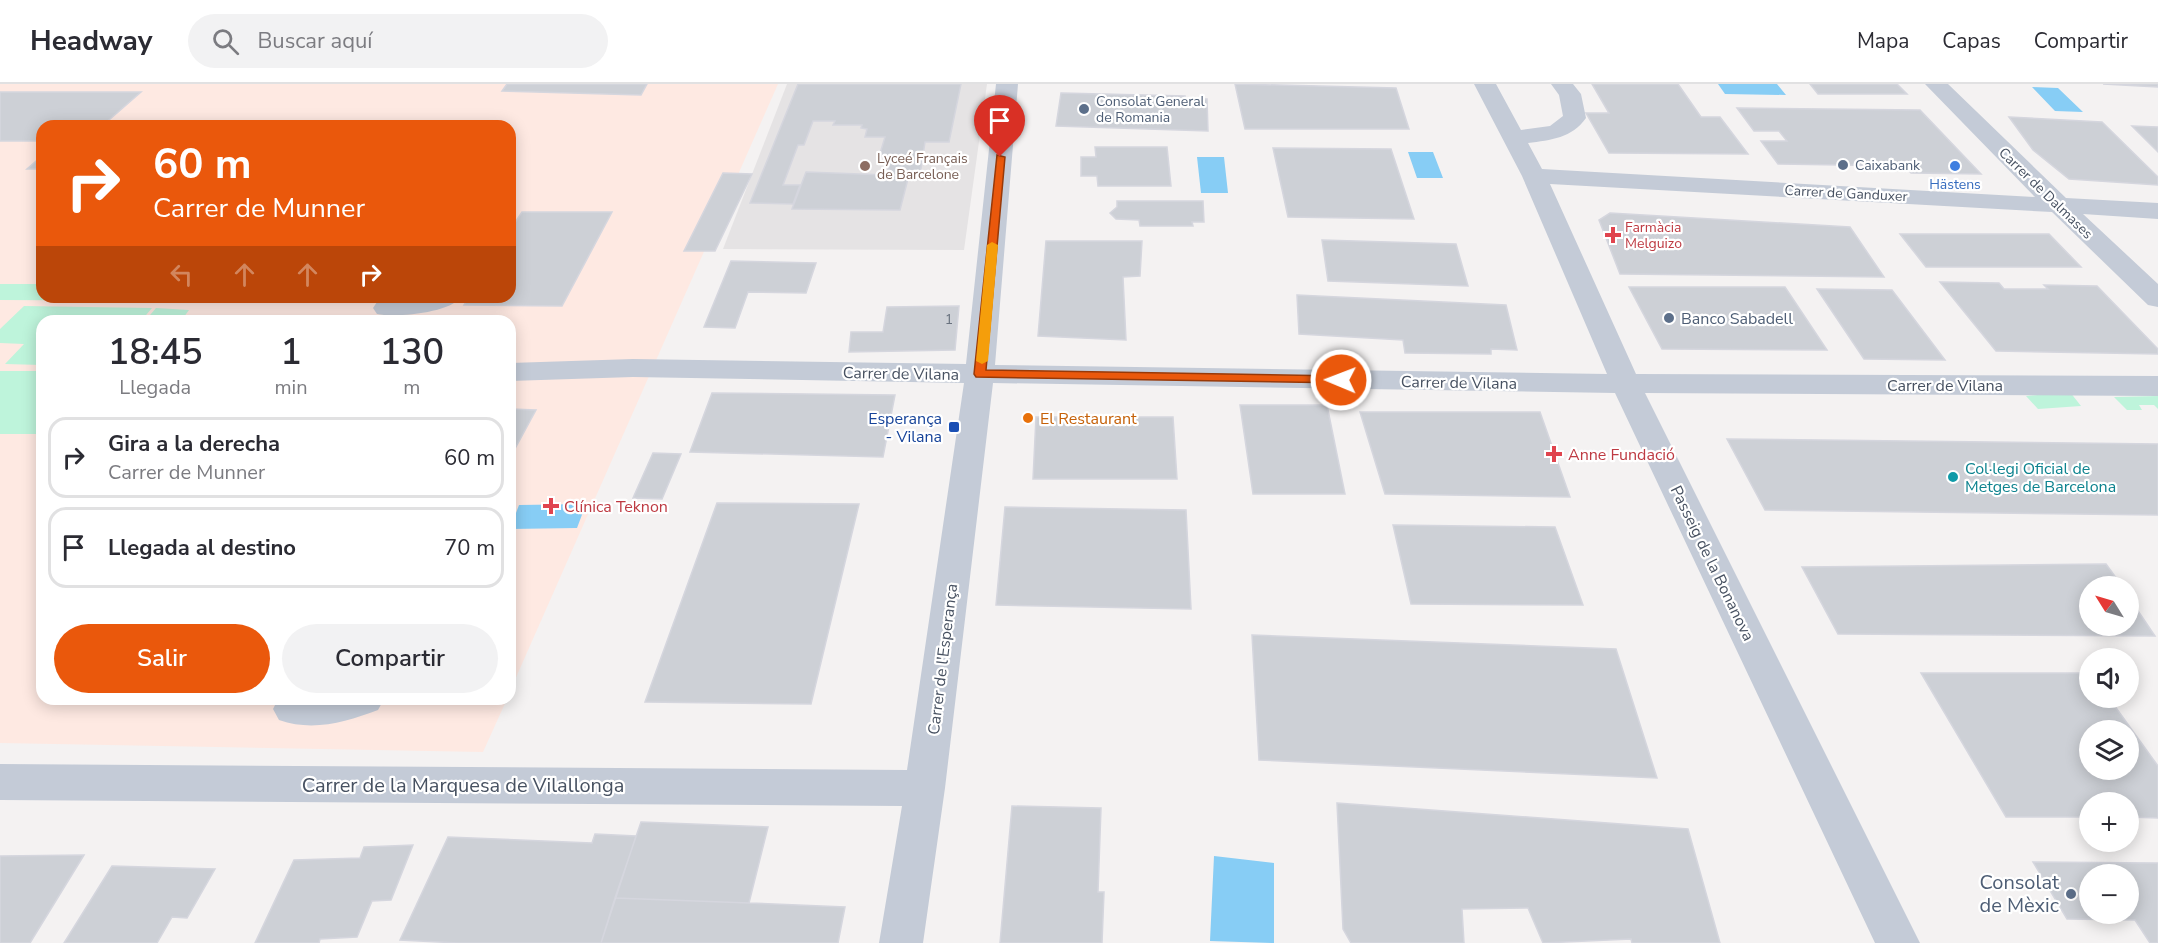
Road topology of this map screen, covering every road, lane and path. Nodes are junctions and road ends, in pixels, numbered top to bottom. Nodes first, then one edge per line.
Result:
1 (1007, 84) edge
2 (1485, 84) edge
3 (1562, 84) edge
4 (1936, 84) edge
5 (1514, 138) junction
6 (1534, 176) junction
7 (2059, 205) junction
8 (2158, 211) edge
9 (2158, 299) edge
10 (427, 303) edge
11 (387, 308) dead end
12 (516, 372) edge
13 (980, 374) junction
14 (1626, 384) junction
15 (2158, 386) edge
16 (349, 705) edge
17 (292, 709) dead end
18 (0, 782) edge
19 (925, 788) junction
20 (901, 943) edge
21 (1898, 943) edge

1 - 13 street, Carrer de l'Esperança
2 - 5 street, Passeig de la Bonanova
3 - 5 street
4 - 7 street, Carrer de Dalmases
5 - 6 street, Passeig de la Bonanova
6 - 7 street, Carrer de Ganduxer
6 - 14 street, Passeig de la Bonanova
7 - 8 street, Carrer de Ganduxer
7 - 9 street, Carrer de Dalmases
10 - 11 street
12 - 13 street, Carrer de Vilana
13 - 14 street, Carrer de Vilana
13 - 19 street, Carrer de l'Esperança
14 - 15 street, Carrer de Vilana
14 - 21 street, Passeig de la Bonanova
16 - 17 street
18 - 19 street, Carrer de la Marquesa de Vilallonga
19 - 20 street, Carrer de l'Esperança

